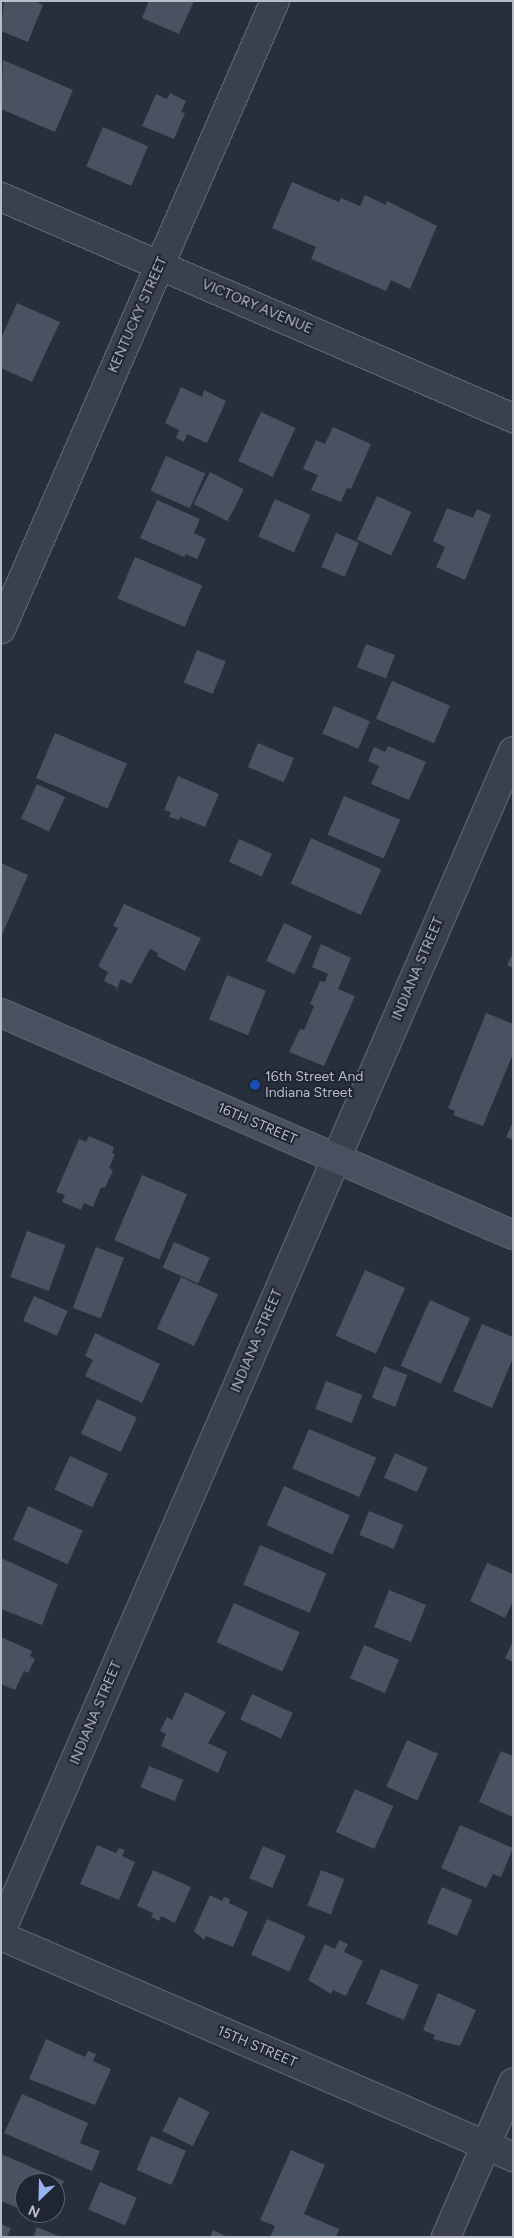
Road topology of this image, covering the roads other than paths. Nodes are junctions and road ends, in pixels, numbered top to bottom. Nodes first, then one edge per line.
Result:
1 (275, 1) edge
2 (1, 197) edge
3 (159, 265) junction
4 (513, 418) edge
5 (1, 629) edge
6 (513, 751) edge
7 (1, 1013) edge
8 (336, 1158) junction
9 (513, 1235) edge
10 (1, 1931) edge
11 (1, 1936) edge
12 (513, 2083) edge
13 (486, 2146) junction
14 (513, 2158) edge
15 (446, 2237) edge

1 - 3 street, KENTUCKY STREET
2 - 3 street, VICTORY AVENUE
3 - 4 street, VICTORY AVENUE
3 - 5 street, KENTUCKY STREET
6 - 8 street, INDIANA STREET
7 - 8 street, 16TH STREET
8 - 9 street, 16TH STREET
8 - 10 street, INDIANA STREET
11 - 13 street, 15TH STREET
12 - 13 street
13 - 14 street, 15TH STREET
13 - 15 street

